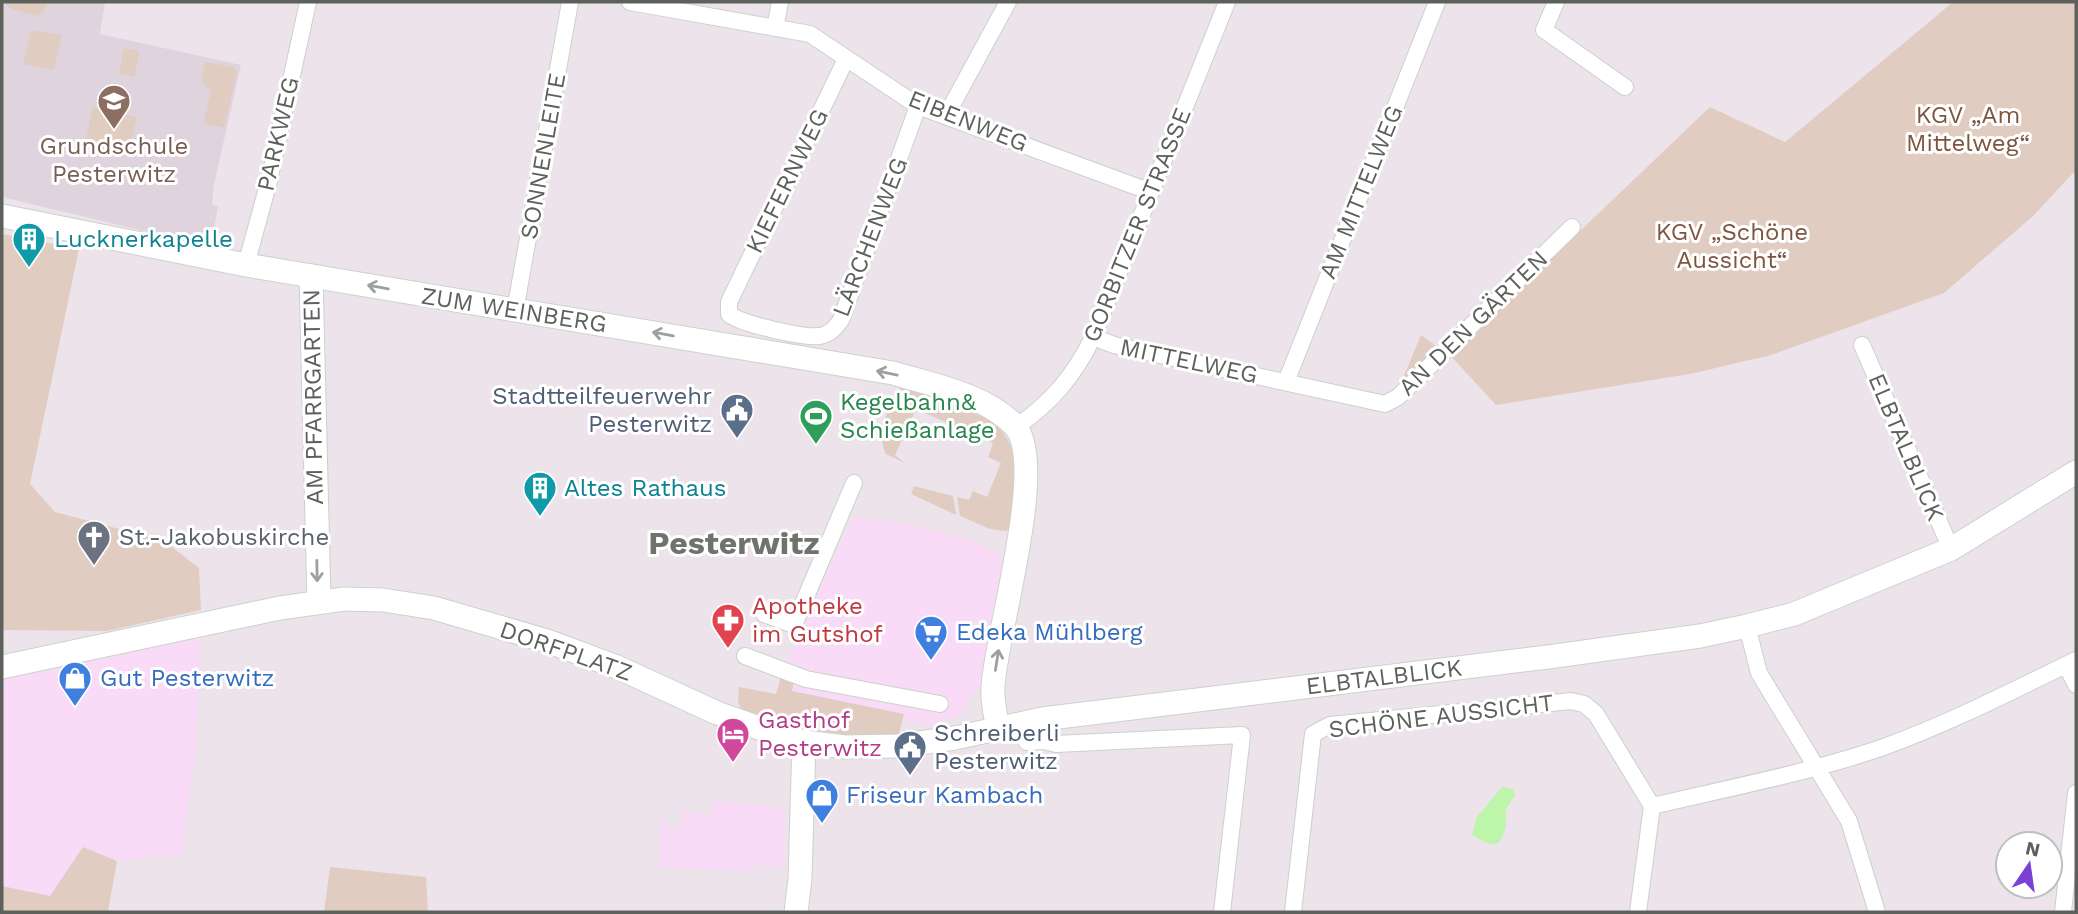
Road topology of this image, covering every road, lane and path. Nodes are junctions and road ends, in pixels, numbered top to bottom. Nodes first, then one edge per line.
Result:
1 (308, 2) edge
2 (570, 2) edge
3 (630, 2) edge
4 (779, 2) edge
5 (1008, 2) edge
6 (1227, 2) edge
7 (1437, 2) edge
8 (1556, 2) edge
9 (775, 28) junction
10 (846, 59) junction
11 (1625, 87) dead end
12 (918, 106) junction
13 (947, 114) junction
14 (1151, 192) junction
15 (2, 216) edge
16 (1572, 227) dead end
17 (246, 265) junction
18 (311, 276) junction
19 (729, 302) joint
20 (515, 311) junction
21 (1093, 337) junction
22 (1862, 345) dead end
23 (1286, 382) junction
24 (1016, 427) junction
25 (2076, 472) edge
26 (854, 483) dead end
27 (1951, 549) junction
28 (319, 602) junction
29 (764, 614) dead end
30 (1747, 626) junction
31 (745, 656) dead end
32 (2071, 663) edge
33 (2, 667) edge
34 (2076, 684) edge
35 (940, 704) dead end
36 (1008, 726) junction
37 (804, 742) junction
38 (1815, 767) junction
39 (2076, 793) edge
40 (1652, 806) junction
41 (796, 912) edge
42 (1222, 912) edge
43 (1293, 912) edge
44 (1638, 912) edge
45 (1877, 912) edge
46 (2063, 912) edge

1 - 17 street, PARKWEG
2 - 20 street, SONNENLEITE
3 - 9 street, EIBENWEG
4 - 9 street
5 - 13 street
6 - 14 street, GORBITZER STRASSE
7 - 23 street, AM MITTELWEG
8 - 11 street
9 - 10 street, EIBENWEG
10 - 12 street, EIBENWEG
10 - 19 street, KIEFERNWEG
12 - 13 street, EIBENWEG
12 - 19 street, LÄRCHENWEG
13 - 14 street, EIBENWEG
14 - 21 street, GORBITZER STRASSE
15 - 17 street, ZUM WEINBERG
16 - 23 street, AN DEN GÄRTEN
17 - 18 street, ZUM WEINBERG
20 -> 18 street, ZUM WEINBERG
18 -> 28 street, AM PFARRGARTEN
24 -> 20 street, ZUM WEINBERG
21 - 23 street, MITTELWEG
21 - 24 street, GORBITZER STRASSE
22 - 27 street, ELBTALBLICK
36 -> 24 street
25 - 27 street, ELBTALBLICK
26 - 29 street
27 - 30 street, ELBTALBLICK
28 - 33 street, DORFPLATZ
28 - 37 street, DORFPLATZ
30 - 36 street, ELBTALBLICK
30 - 38 street
31 - 35 street
32 - 34 street
32 - 38 street
36 - 37 street, ELBTALBLICK
36 - 42 street
37 - 41 street
38 - 40 street
38 - 45 street
39 - 46 street
40 - 43 street, SCHÖNE AUSSICHT
40 - 44 street

